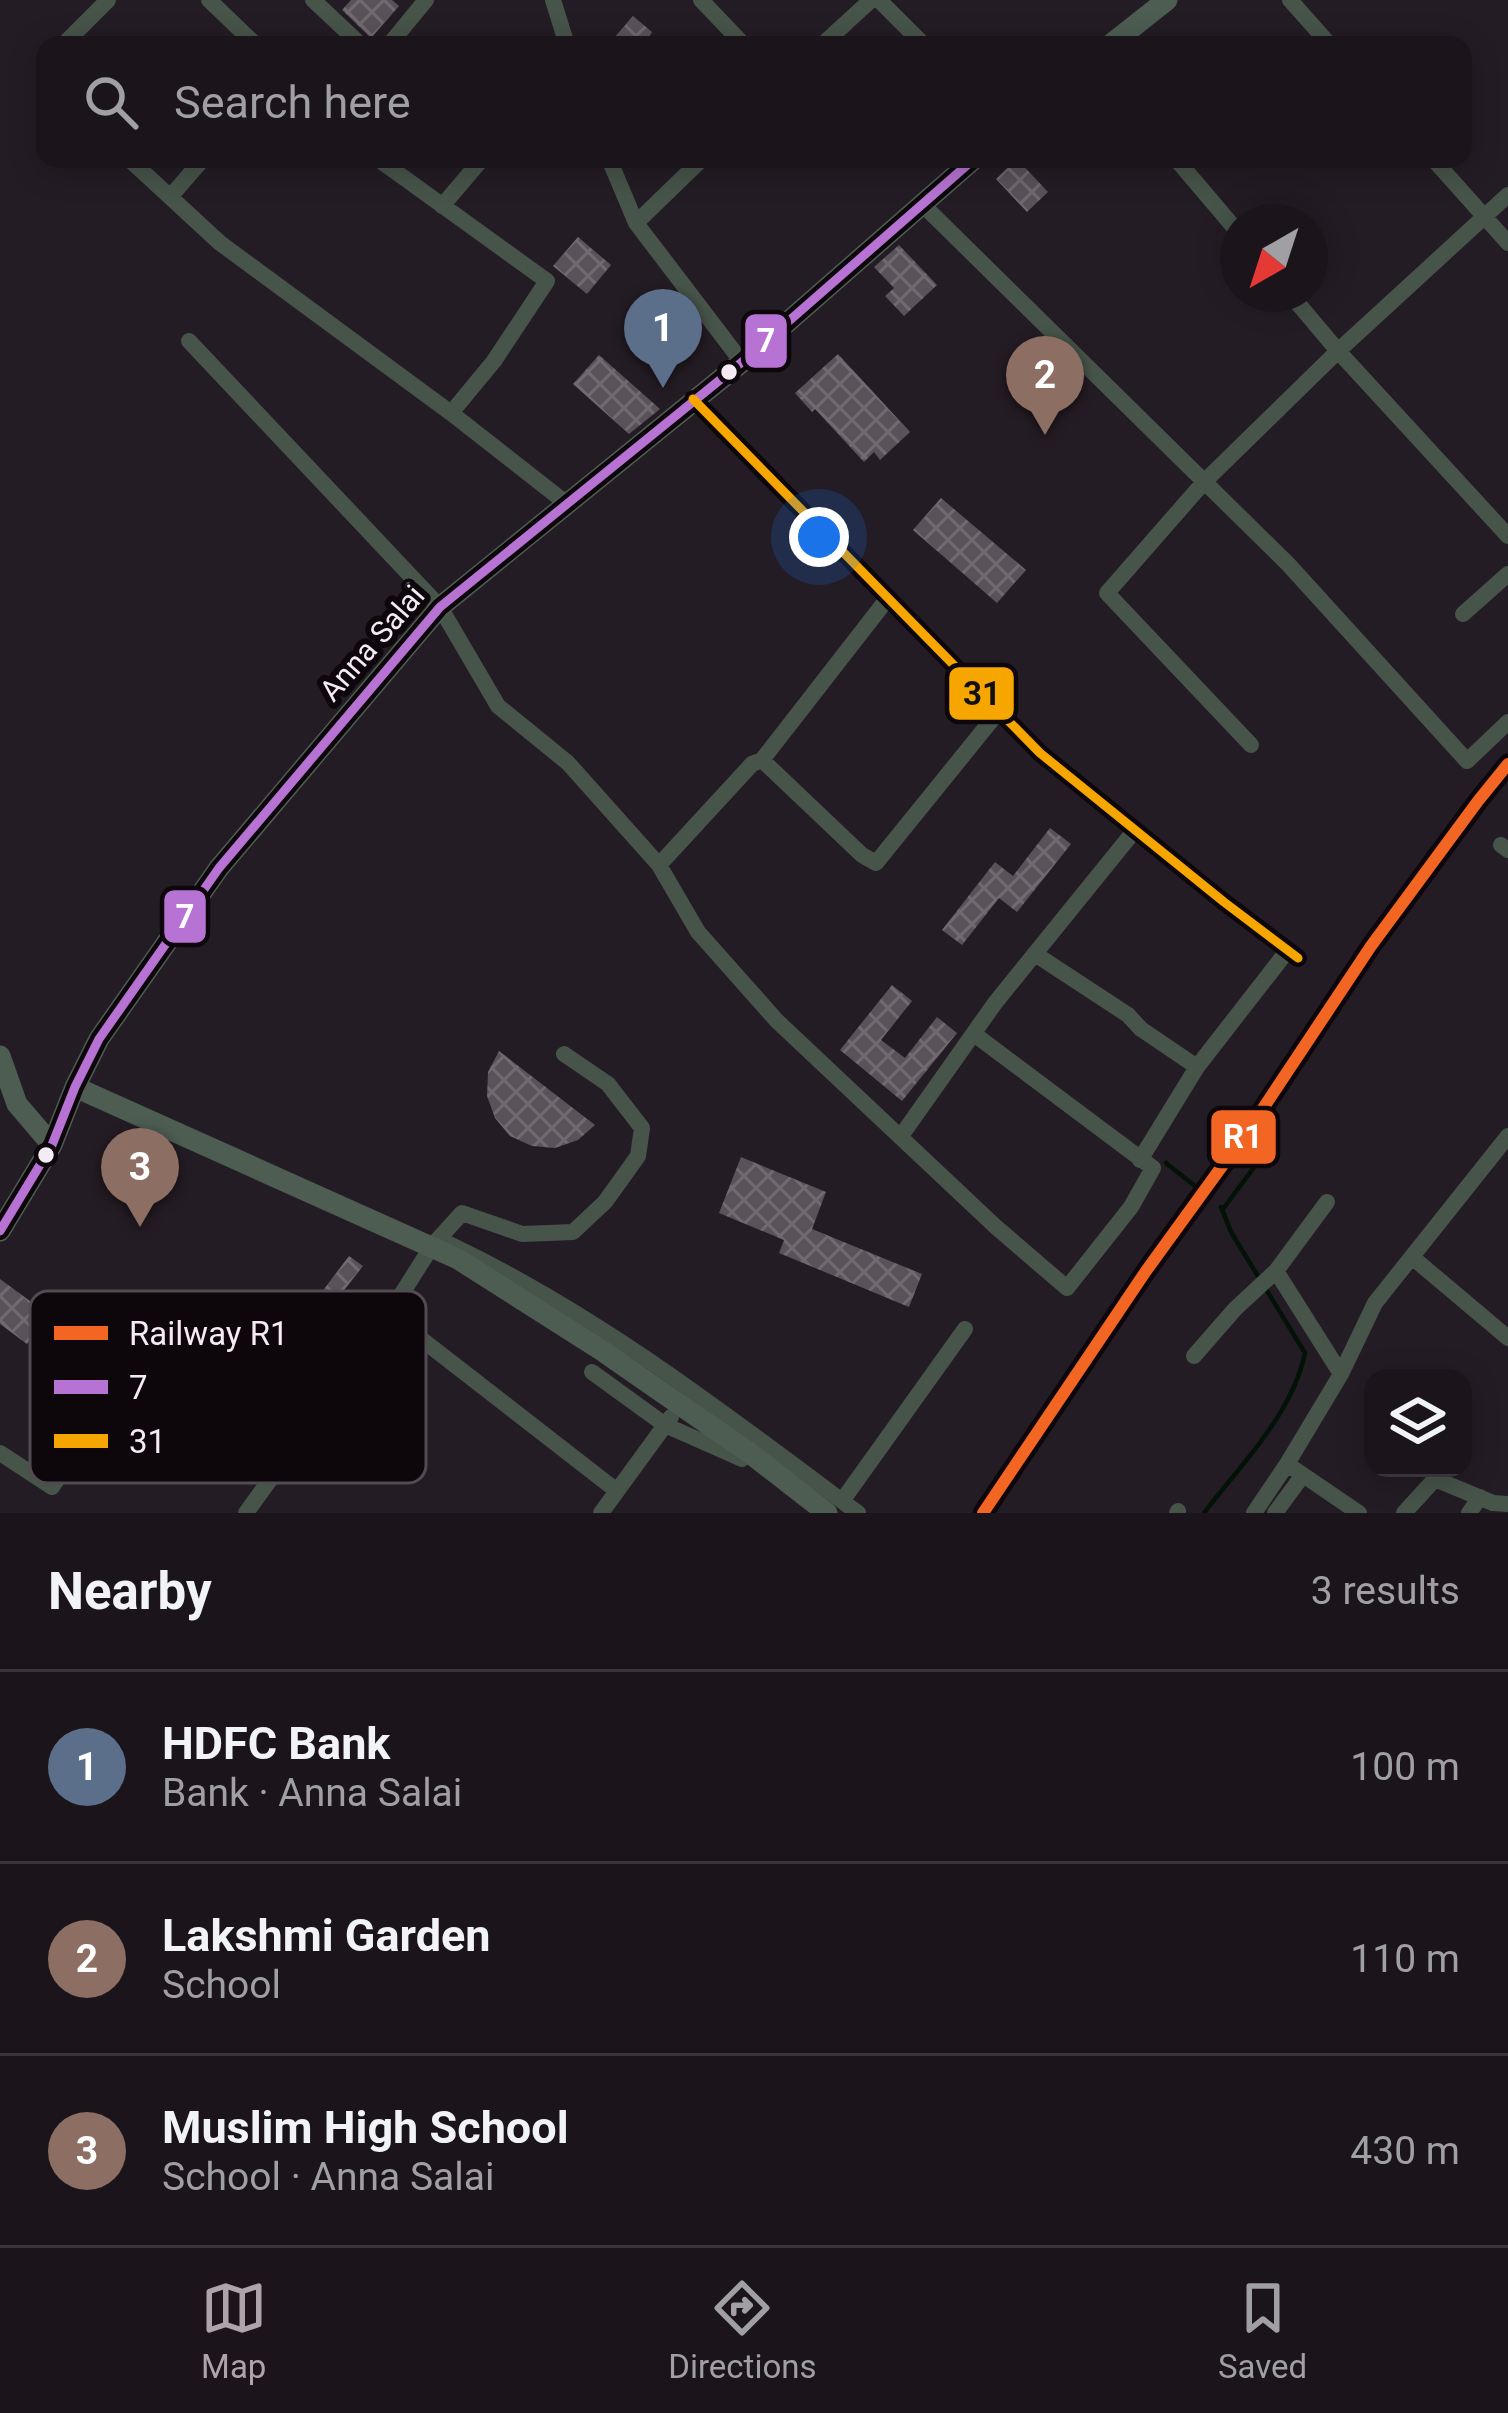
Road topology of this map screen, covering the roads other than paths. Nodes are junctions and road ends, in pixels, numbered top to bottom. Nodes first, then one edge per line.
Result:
1 (108, 0) edge
2 (209, 0) edge
3 (313, 0) edge
4 (426, 0) edge
5 (554, 0) edge
6 (701, 0) edge
7 (875, 0) edge
8 (1166, 0) edge
9 (1290, 0) edge
10 (72, 36) edge
11 (247, 36) edge
12 (351, 36) edge
13 (396, 36) edge
14 (564, 36) edge
15 (735, 36) edge
16 (833, 36) edge
17 (915, 36) edge
18 (1121, 36) edge
19 (1322, 36) edge
20 (139, 168) edge
21 (195, 168) edge
22 (390, 168) edge
23 (474, 168) edge
24 (613, 168) edge
25 (693, 168) edge
26 (964, 168) edge
27 (1184, 168) edge
28 (1441, 168) edge
29 (1508, 195) edge
30 (170, 197) junction
31 (923, 205) junction
32 (442, 206) junction
33 (1220, 211) edge
34 (1485, 216) junction
35 (637, 223) junction
36 (1508, 243) edge
37 (1305, 312) edge
38 (189, 340) dead end
39 (1338, 351) junction
40 (742, 362) junction
41 (693, 399) junction
42 (452, 413) junction
43 (1206, 483) junction
44 (566, 503) junction
45 (1508, 536) edge
46 (1508, 574) edge
47 (888, 598) junction
48 (440, 607) junction
49 (1463, 614) dead end
50 (999, 711) junction
51 (1508, 722) edge
52 (1252, 746) dead end
53 (762, 760) junction
54 (1135, 830) junction
55 (659, 866) junction
56 (1035, 954) junction
57 (974, 1034) junction
58 (564, 1054) dead end
59 (0, 1055) edge
60 (1196, 1067) junction
61 (75, 1087) junction
62 (902, 1136) junction
63 (1508, 1136) edge
64 (52, 1145) junction
65 (1140, 1160) junction
66 (1328, 1202) dead end
67 (0, 1232) edge
68 (432, 1246) junction
69 (1412, 1257) junction
70 (1276, 1271) junction
71 (404, 1291) edge
72 (964, 1329) dead end
73 (1508, 1338) edge
74 (426, 1343) edge
75 (1194, 1356) dead end
76 (592, 1372) dead end
77 (1341, 1374) junction
78 (692, 1388) junction
79 (665, 1425) junction
80 (0, 1453) edge
81 (742, 1460) dead end
82 (1295, 1470) junction
83 (30, 1473) edge
84 (268, 1483) edge
85 (1508, 1483) edge
86 (617, 1491) junction
87 (1488, 1504) edge
88 (835, 1507) edge
89 (246, 1513) edge
90 (601, 1513) edge
91 (858, 1513) edge
92 (1254, 1513) edge
93 (1275, 1513) edge
94 (1359, 1513) edge
95 (1404, 1513) edge

1 - 10 street
2 - 11 street
3 - 12 street
4 - 13 street
5 - 14 street
6 - 15 street
7 - 16 street
7 - 17 street
8 - 18 main road
9 - 19 street
20 - 30 street
21 - 30 street
22 - 32 street
23 - 32 street
24 - 35 street
25 - 35 street
26 - 31 main road, Anna Salai
27 - 33 street
28 - 34 street
29 - 34 street
30 - 42 street
31 - 40 main road, Anna Salai
31 - 43 street
32 - 42 street
34 - 36 street
34 - 39 street
35 - 40 street
37 - 39 street
38 - 48 street
39 - 43 street
39 - 45 street
40 - 41 main road, Anna Salai
41 - 44 main road, Anna Salai
41 - 47 street
42 - 44 street
43 - 51 street
43 - 52 street
44 - 48 main road, Anna Salai
46 - 49 street
47 - 50 street
47 - 53 street
48 - 55 street
48 - 61 main road, Anna Salai
50 - 53 street
50 - 54 street
53 - 55 street
54 - 56 street
54 - 60 street
55 - 62 street
56 - 57 street
56 - 60 street
57 - 62 street
57 - 65 street
58 - 68 street
59 - 64 main road
60 - 65 street
61 - 64 main road, Anna Salai
61 - 68 main road
62 - 65 street
63 - 69 street
64 - 67 main road, Anna Salai
66 - 70 street
68 - 71 street
68 - 78 street
68 - 88 main road
69 - 73 street
69 - 77 street
70 - 75 street
70 - 77 street
72 - 88 street
74 - 86 street
76 - 79 street
77 - 82 street
78 - 79 street
78 - 88 street
79 - 81 street
79 - 86 street
80 - 83 street
82 - 92 street
82 - 93 street
82 - 94 street
84 - 89 street
85 - 87 street
86 - 90 street
87 - 95 street
88 - 91 street

